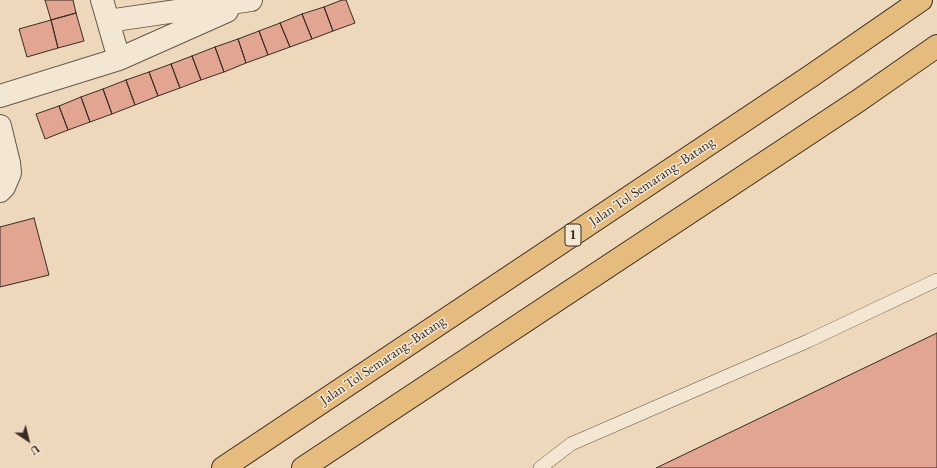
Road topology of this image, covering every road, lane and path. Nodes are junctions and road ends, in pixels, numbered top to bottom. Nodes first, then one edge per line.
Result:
1 (102, 0) edge
2 (251, 0) edge
3 (921, 0) edge
4 (108, 21) junction
5 (937, 46) edge
6 (119, 59) junction
7 (0, 96) edge
8 (0, 126) edge
9 (0, 191) edge
10 (937, 280) edge
11 (223, 468) edge
12 (303, 468) edge
13 (540, 468) edge

1 - 4 street
2 - 4 street
2 - 6 street
3 - 11 highway, Jalan Tol Semarang–Batang / 1
4 - 6 street
5 - 12 highway
6 - 7 street
8 - 9 street
10 - 13 lane

